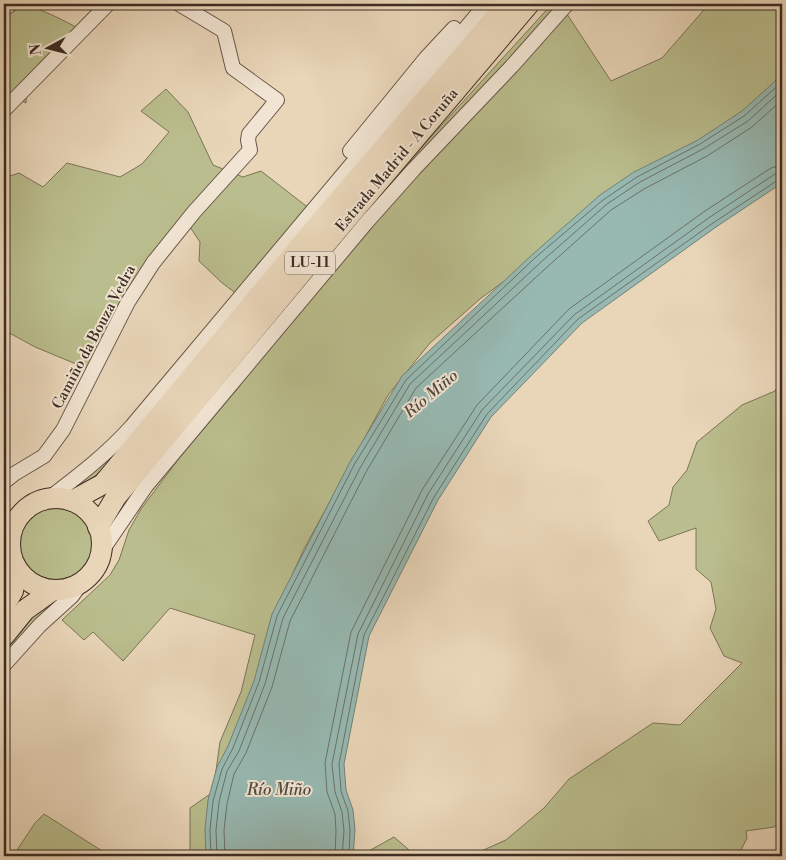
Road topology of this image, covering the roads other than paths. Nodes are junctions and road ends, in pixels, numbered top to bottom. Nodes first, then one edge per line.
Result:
1 (11, 4) edge
2 (108, 4) edge
3 (180, 4) edge
4 (507, 4) edge
5 (529, 4) edge
6 (544, 4) edge
7 (567, 4) edge
8 (483, 7) edge
9 (4, 9) edge
10 (4, 110) edge
11 (423, 130) junction
12 (4, 482) edge
13 (48, 499) junction
14 (72, 501) junction
15 (98, 527) junction
16 (7, 547) edge
17 (101, 552) junction
18 (17, 569) junction
19 (82, 582) junction
20 (53, 590) junction
21 (4, 606) edge
22 (4, 636) edge
23 (4, 665) edge

1 - 9 street
2 - 10 street
3 - 12 street, Camiño da Bouza Vedra
4 - 14 highway, Estrada Madrid - A Coruña / LU-11
5 - 11 highway, Estrada Madrid - A Coruña / LU-11
6 - 11 highway
7 - 17 street
8 - 13 street
11 - 15 highway, Estrada Madrid - A Coruña / LU-11
13 - 14 highway
13 - 16 highway
14 - 15 highway
15 - 17 highway
16 - 18 highway
17 - 19 highway
18 - 20 highway
18 - 21 highway
19 - 20 highway
19 - 23 street
20 - 22 highway

